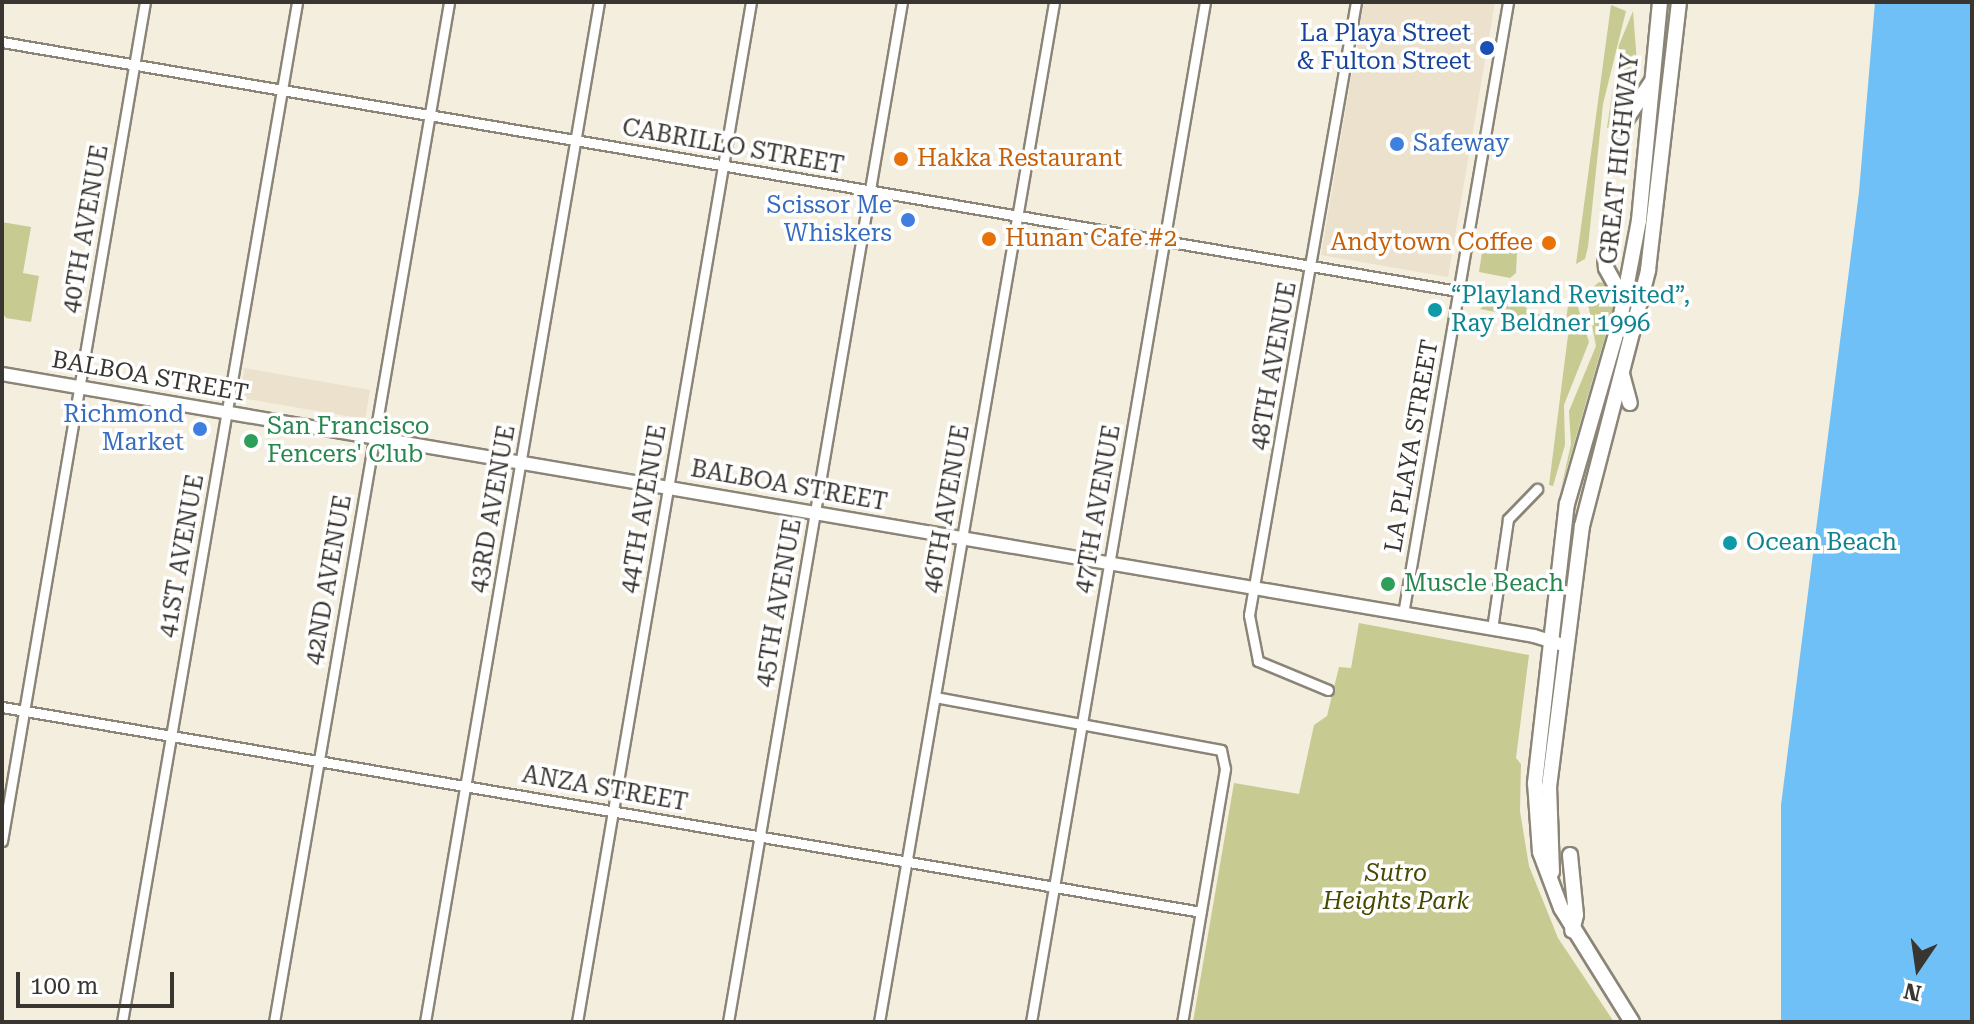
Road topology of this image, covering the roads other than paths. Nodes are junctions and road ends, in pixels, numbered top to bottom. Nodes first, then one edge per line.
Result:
1 (145, 2) edge
2 (297, 2) edge
3 (449, 2) edge
4 (599, 2) edge
5 (751, 2) edge
6 (902, 2) edge
7 (1054, 2) edge
8 (1205, 2) edge
9 (1356, 2) edge
10 (1508, 2) edge
11 (1660, 2) edge
12 (1679, 2) edge
13 (2, 42) edge
14 (135, 65) junction
15 (1652, 81) junction
16 (282, 90) junction
17 (429, 115) junction
18 (1619, 130) dead end
19 (576, 140) junction
20 (723, 165) junction
21 (870, 190) junction
22 (1017, 216) junction
23 (1164, 241) junction
24 (1605, 255) dead end
25 (1311, 266) junction
26 (1457, 291) junction
27 (1624, 301) junction
28 (2, 374) edge
29 (1622, 374) junction
30 (79, 388) junction
31 (1630, 403) dead end
32 (227, 413) junction
33 (374, 438) junction
34 (521, 463) junction
35 (668, 488) junction
36 (1537, 489) dead end
37 (815, 513) junction
38 (962, 538) junction
39 (1109, 563) junction
40 (1256, 589) junction
41 (1403, 614) junction
42 (1492, 629) junction
43 (1550, 642) junction
44 (1567, 646) junction
45 (1328, 690) dead end
46 (935, 697) junction
47 (2, 707) edge
48 (24, 710) junction
49 (1082, 723) junction
50 (171, 736) junction
51 (318, 761) junction
52 (466, 786) junction
53 (613, 811) junction
54 (760, 836) junction
55 (2, 841) edge
56 (1570, 855) dead end
57 (907, 861) junction
58 (1553, 885) junction
59 (1054, 887) junction
60 (1201, 912) junction
61 (1572, 931) junction
62 (122, 1022) edge
63 (274, 1022) edge
64 (425, 1022) edge
65 (577, 1022) edge
66 (728, 1022) edge
67 (879, 1022) edge
68 (1031, 1022) edge
69 (1182, 1022) edge
70 (1632, 1022) edge

1 - 14 street, 40TH AVENUE
2 - 16 street, 41ST AVENUE
3 - 17 street, 42ND AVENUE
4 - 19 street, 43RD AVENUE
5 - 20 street, 44TH AVENUE
6 - 21 street, 45TH AVENUE
7 - 22 street, 46TH AVENUE
8 - 23 street, 47TH AVENUE
9 - 25 street, 48TH AVENUE
10 - 26 street, LA PLAYA STREET
11 - 15 main road, GREAT HIGHWAY
12 - 29 main road, GREAT HIGHWAY
13 - 14 street, CABRILLO STREET
14 - 16 street, CABRILLO STREET
14 - 30 street, 40TH AVENUE
15 - 18 main road
15 - 27 main road, GREAT HIGHWAY
16 - 17 street, CABRILLO STREET
16 - 32 street, 41ST AVENUE
17 - 19 street, CABRILLO STREET
17 - 33 street, 42ND AVENUE
19 - 20 street, CABRILLO STREET
19 - 34 street, 43RD AVENUE
20 - 21 street, CABRILLO STREET
20 - 35 street, 44TH AVENUE
21 - 22 street, CABRILLO STREET
21 - 37 street, 45TH AVENUE
22 - 23 street, CABRILLO STREET
22 - 38 street, 46TH AVENUE
23 - 25 street, CABRILLO STREET
23 - 39 street, 47TH AVENUE
24 - 27 main road
25 - 26 street, CABRILLO STREET
25 - 40 street, 48TH AVENUE
26 - 41 street, LA PLAYA STREET
27 - 43 main road, GREAT HIGHWAY
28 - 30 street, BALBOA STREET
29 - 31 main road
29 - 44 main road, GREAT HIGHWAY
30 - 32 street, BALBOA STREET
30 - 48 street, 40TH AVENUE
32 - 33 street, BALBOA STREET
32 - 50 street, 41ST AVENUE
33 - 34 street, BALBOA STREET
33 - 51 street, 42ND AVENUE
34 - 35 street, BALBOA STREET
34 - 52 street, 43RD AVENUE
35 - 37 street, BALBOA STREET
35 - 53 street, 44TH AVENUE
36 - 42 street
37 - 38 street, BALBOA STREET
37 - 54 street, 45TH AVENUE
38 - 39 street, BALBOA STREET
38 - 46 street, 46TH AVENUE
39 - 40 street, BALBOA STREET
39 - 49 street, 47TH AVENUE
40 - 41 street, BALBOA STREET
40 - 45 street, 48TH AVENUE
41 - 42 street, BALBOA STREET
42 - 43 street, BALBOA STREET
43 - 44 street, BALBOA STREET
43 - 58 main road, GREAT HIGHWAY
44 - 58 main road, GREAT HIGHWAY
46 - 49 street
46 - 57 street, 46TH AVENUE
47 - 48 street, ANZA STREET
48 - 50 street, ANZA STREET
48 - 55 street, 40TH AVENUE
49 - 59 street, 47TH AVENUE
49 - 60 street
50 - 51 street, ANZA STREET
50 - 62 street, 41ST AVENUE
51 - 52 street, ANZA STREET
51 - 63 street, 42ND AVENUE
52 - 53 street, ANZA STREET
52 - 64 street, 43RD AVENUE
53 - 54 street, ANZA STREET
53 - 65 street, 44TH AVENUE
54 - 57 street, ANZA STREET
54 - 66 street, 45TH AVENUE
56 - 61 main road
57 - 59 street, ANZA STREET
57 - 67 street, 46TH AVENUE
58 - 61 main road, GREAT HIGHWAY
59 - 60 street, ANZA STREET
59 - 68 street, 47TH AVENUE
60 - 69 street
61 - 70 main road, GREAT HIGHWAY

